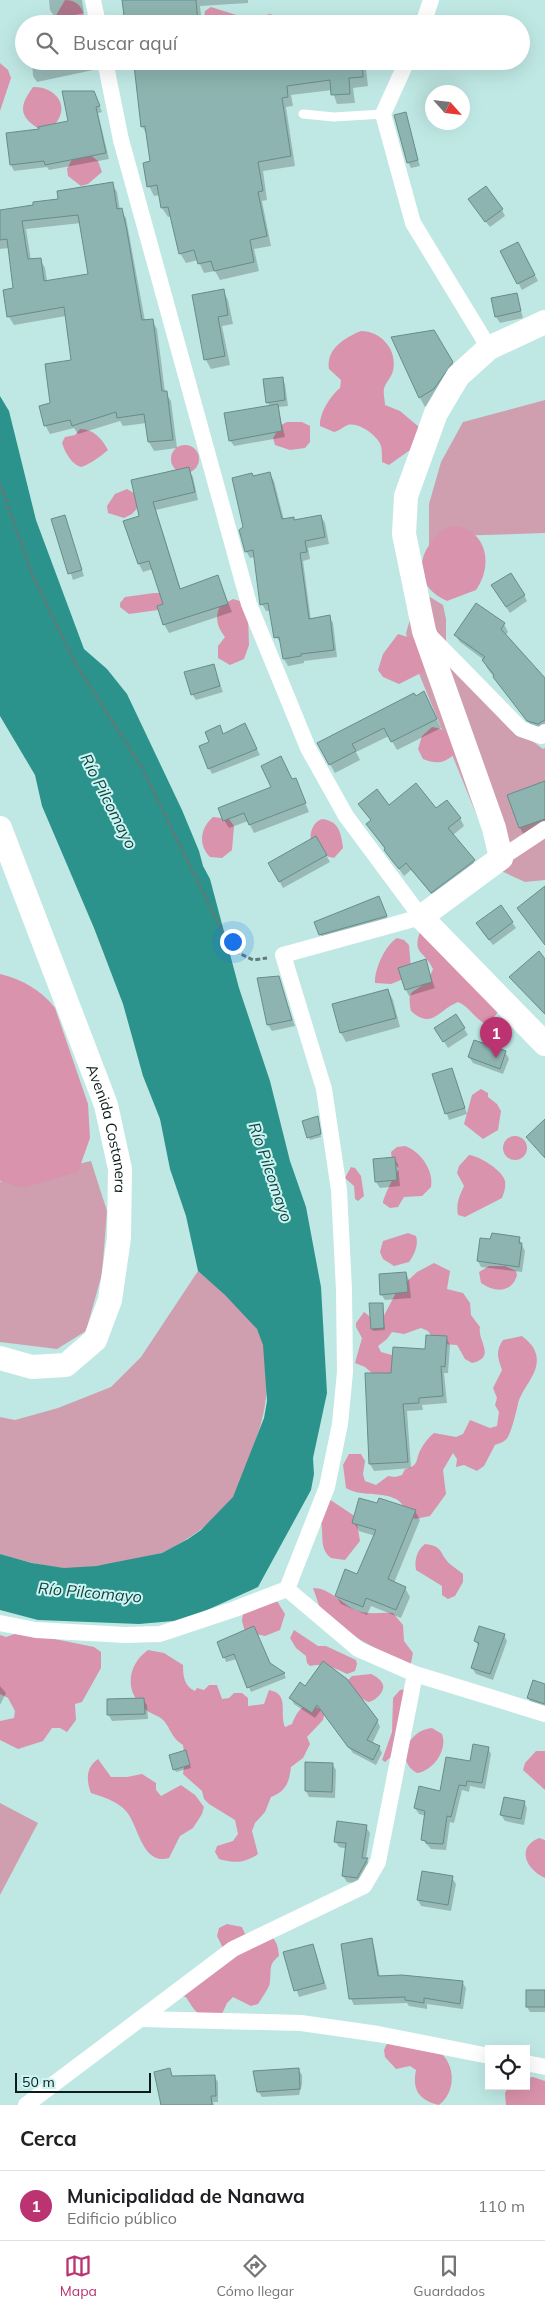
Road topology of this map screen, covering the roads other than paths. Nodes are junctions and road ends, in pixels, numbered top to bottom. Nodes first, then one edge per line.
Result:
1 (93, 0) edge
2 (431, 0) edge
3 (96, 15) edge
4 (426, 15) edge
5 (107, 70) edge
6 (403, 70) edge
7 (303, 114) dead end
8 (383, 114) junction
9 (545, 322) edge
10 (489, 348) junction
11 (424, 631) junction
12 (545, 732) edge
13 (0, 828) edge
14 (545, 829) edge
15 (501, 858) junction
16 (421, 917) junction
17 (545, 1044) edge
18 (0, 1358) edge
19 (287, 1589) junction
20 (0, 1623) edge
21 (415, 1674) junction
22 (545, 1714) edge
23 (141, 2019) junction
24 (485, 2055) edge
25 (530, 2064) edge
26 (545, 2066) edge
27 (26, 2105) edge

1 - 3 street
2 - 4 street
5 - 16 street
6 - 8 street
7 - 8 lane
8 - 10 street
9 - 10 street
10 - 11 street
11 - 12 street
11 - 15 street
13 - 18 street, Avenida Costanera
14 - 15 street
15 - 16 street
16 - 17 street
16 - 19 street
19 - 20 street
19 - 21 street
21 - 22 street
21 - 23 street
23 - 24 street
23 - 27 street
25 - 26 street

